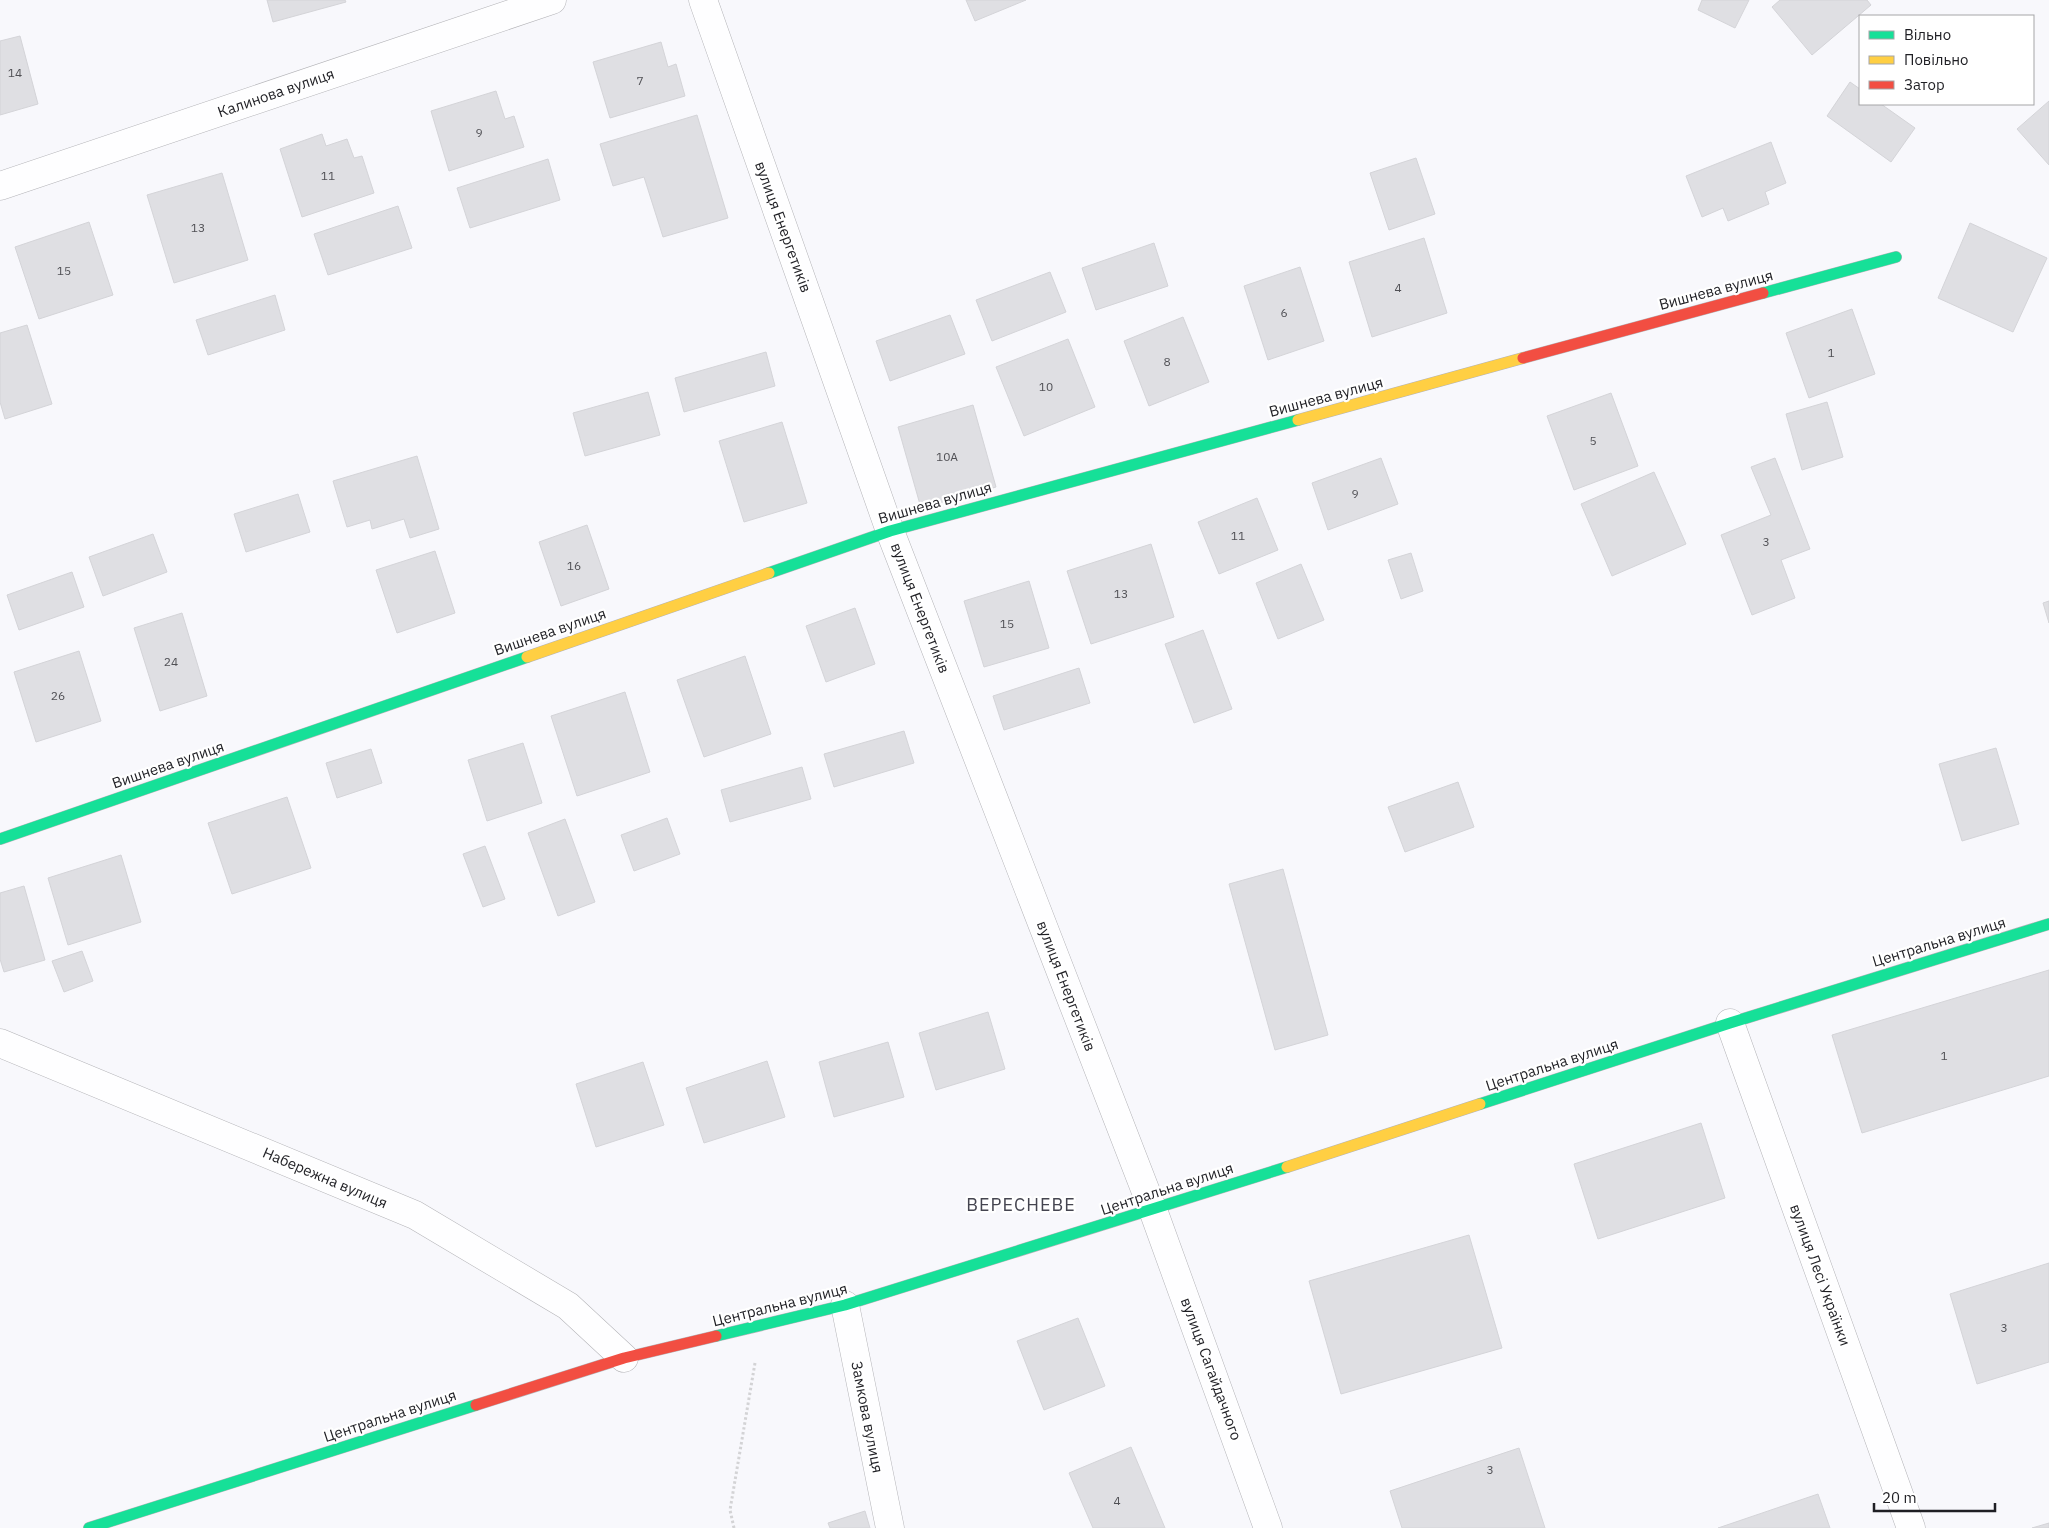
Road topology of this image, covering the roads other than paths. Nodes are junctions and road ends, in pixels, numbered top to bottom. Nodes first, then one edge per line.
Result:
1 (552, 0) edge
2 (703, 0) edge
3 (0, 186) edge
4 (1896, 257) dead end
5 (890, 531) junction
6 (0, 839) edge
7 (2049, 924) edge
8 (1730, 1023) junction
9 (0, 1042) edge
10 (1153, 1210) junction
11 (845, 1305) junction
12 (624, 1358) junction
13 (89, 1528) edge
14 (890, 1528) edge
15 (1268, 1528) edge
16 (1911, 1528) edge

1 - 3 street, Калинова вулиця
2 - 5 street, вулиця Енергетиків
4 - 5 street, Вишнева вулиця
5 - 6 street, Вишнева вулиця
5 - 10 street, вулиця Енергетиків
7 - 8 street, Центральна вулиця
8 - 10 street, Центральна вулиця
8 - 16 street, вулиця Лесі Українки
9 - 12 street, Набережна вулиця
10 - 11 street, Центральна вулиця
10 - 15 street, вулиця Сагайдачного
11 - 12 street, Центральна вулиця
11 - 14 street, Замкова вулиця
12 - 13 street, Центральна вулиця

